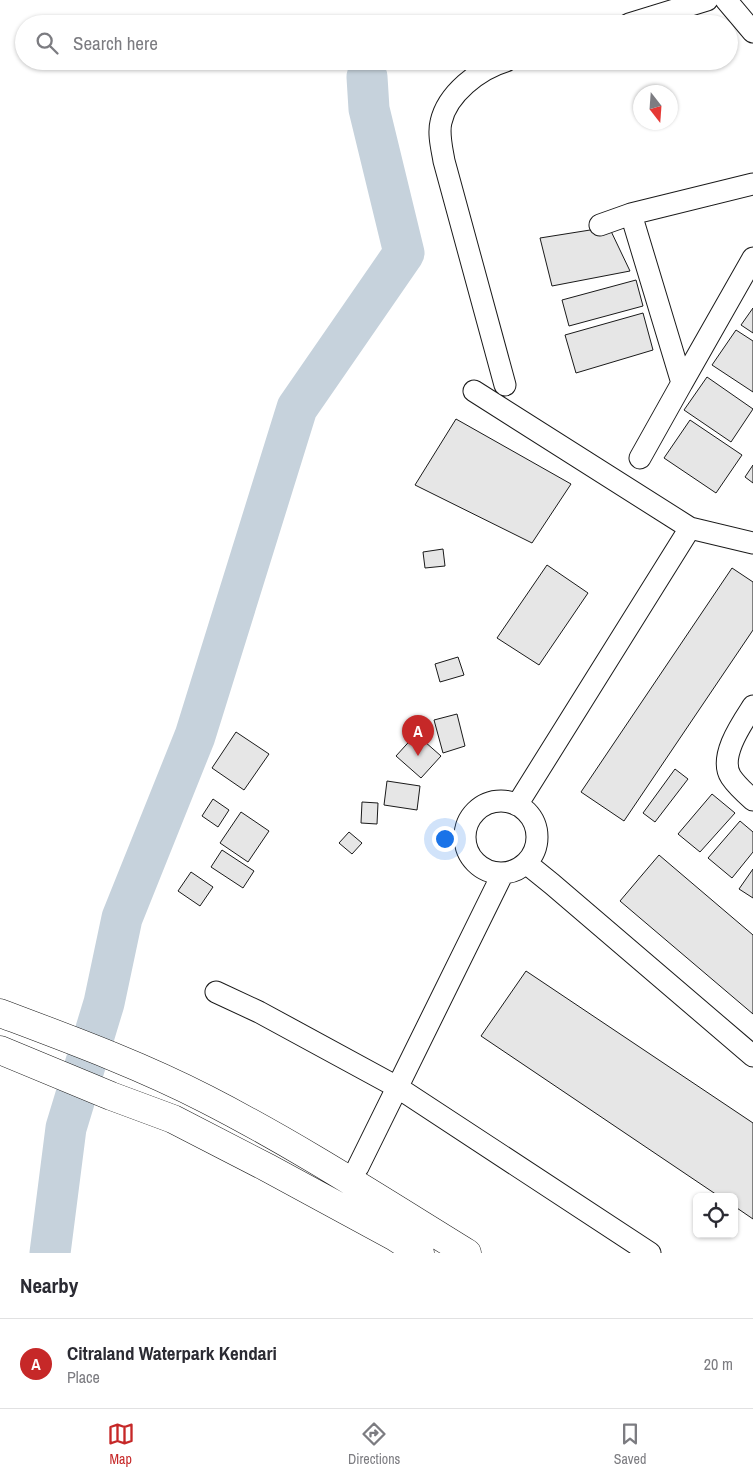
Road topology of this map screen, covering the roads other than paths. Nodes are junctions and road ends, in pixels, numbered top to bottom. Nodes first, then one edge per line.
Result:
1 (707, 0) edge
2 (726, 0) edge
3 (658, 15) edge
4 (753, 32) edge
5 (488, 70) edge
6 (753, 184) edge
7 (632, 214) junction
8 (600, 224) dead end
9 (753, 258) edge
10 (682, 383) junction
11 (505, 385) dead end
12 (474, 391) dead end
13 (640, 458) dead end
14 (690, 528) junction
15 (753, 543) edge
16 (753, 706) edge
17 (753, 800) edge
18 (517, 805) junction
19 (526, 863) junction
20 (503, 873) junction
21 (216, 992) dead end
22 (0, 1013) edge
23 (0, 1050) edge
24 (753, 1056) edge
25 (397, 1087) junction
26 (366, 1150) dead end
27 (420, 1253) edge
28 (467, 1253) edge
29 (650, 1253) edge

1 - 3 street
2 - 4 street
5 - 11 street
6 - 7 street
7 - 8 street
7 - 10 street
9 - 10 street
10 - 13 street
12 - 14 street
14 - 15 street
14 - 18 street
16 - 17 street
18 - 19 street
18 - 20 street
19 - 20 street
19 - 24 street
20 - 25 street
21 - 25 street
22 - 28 street
23 - 27 street
25 - 26 street
25 - 29 street

